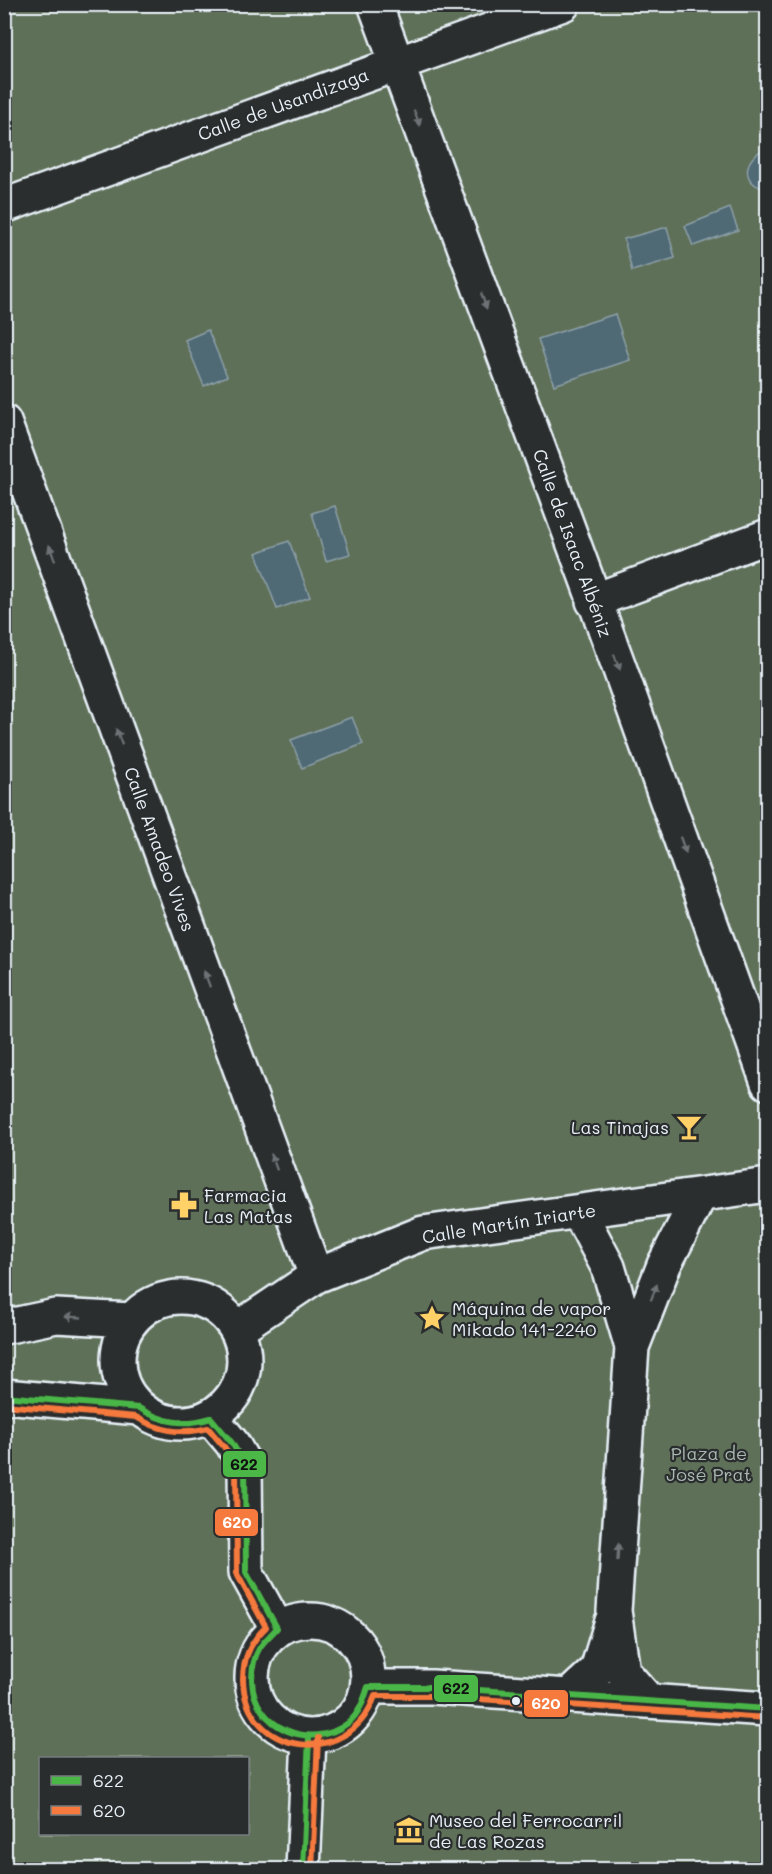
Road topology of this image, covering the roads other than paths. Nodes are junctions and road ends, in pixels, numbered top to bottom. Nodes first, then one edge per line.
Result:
1 (375, 4) edge
2 (563, 4) edge
3 (396, 64) junction
4 (4, 206) edge
5 (4, 422) edge
6 (768, 536) edge
7 (593, 601) junction
8 (768, 1083) edge
9 (768, 1185) edge
10 (700, 1196) junction
11 (579, 1212) junction
12 (315, 1276) junction
13 (132, 1320) junction
14 (4, 1327) edge
15 (237, 1329) junction
16 (632, 1347) junction
17 (4, 1396) edge
18 (139, 1408) junction
19 (211, 1418) junction
20 (615, 1611) junction
21 (277, 1628) junction
22 (368, 1687) junction
23 (570, 1695) junction
24 (649, 1701) junction
25 (768, 1709) edge
26 (309, 1738) junction
27 (303, 1869) edge

1 - 3 street, Calle de Isaac Albéniz
2 - 3 street, Calle de Usandizaga
3 - 4 street, Calle de Usandizaga
3 -> 7 street, Calle de Isaac Albéniz
12 -> 5 street, Calle Amadeo Vives
6 - 7 street
7 -> 8 street, Calle de Isaac Albéniz
9 - 10 street, Calle Martín Iriarte
10 - 11 street, Calle Martín Iriarte
16 -> 10 street
11 - 12 street, Calle Martín Iriarte
11 - 16 street
12 - 15 street, Calle Martín Iriarte
13 -> 14 street
13 - 15 street
13 - 18 street
15 - 19 street
20 -> 16 street
17 - 18 street
18 - 19 street
19 - 21 street
20 - 23 street
20 - 24 street
21 - 22 street
21 - 26 street
22 - 23 street
22 - 26 street
23 - 24 street
24 - 25 street
26 - 27 street

